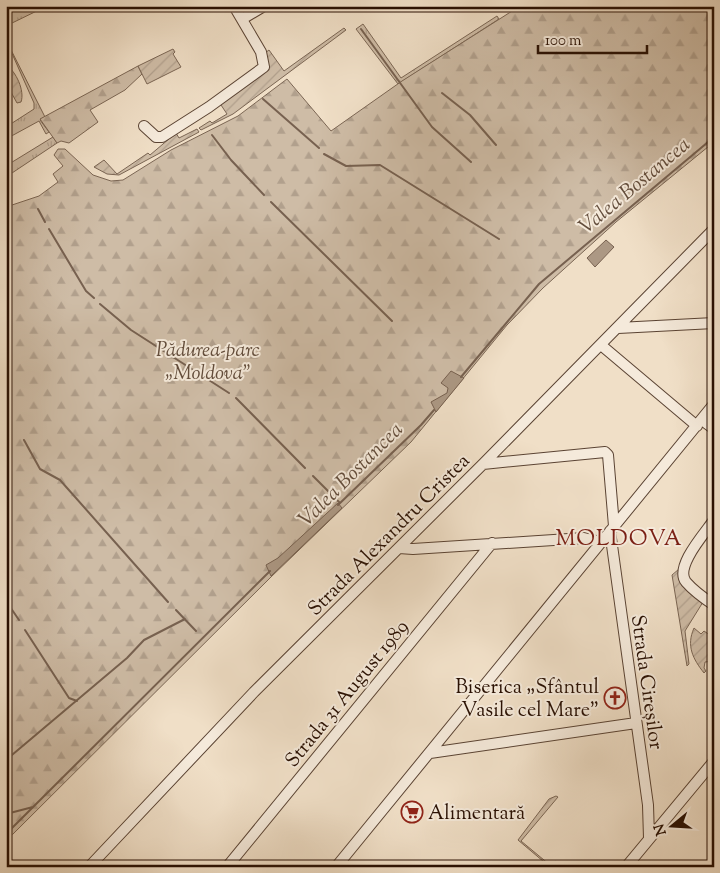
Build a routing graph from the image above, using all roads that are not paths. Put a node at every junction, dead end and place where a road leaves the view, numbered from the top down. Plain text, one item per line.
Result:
1 (234, 6) edge
2 (264, 6) edge
3 (242, 19) junction
4 (144, 126) dead end
5 (714, 228) edge
6 (714, 323) edge
7 (618, 328) junction
8 (601, 345) junction
9 (714, 404) edge
10 (699, 423) junction
11 (714, 429) edge
12 (483, 464) junction
13 (714, 520) edge
14 (612, 529) junction
15 (601, 542) junction
16 (492, 543) junction
17 (399, 548) junction
18 (710, 603) edge
19 (636, 723) junction
20 (430, 753) junction
21 (714, 761) edge
22 (649, 838) junction
23 (89, 867) edge
24 (227, 867) edge
25 (336, 867) edge
26 (626, 867) edge

1 - 3 street
2 - 3 street
3 - 4 street
5 - 7 street, Strada Alexandru Cristea
6 - 7 street
7 - 8 street, Strada Alexandru Cristea
8 - 10 street
8 - 12 street, Strada Alexandru Cristea
9 - 10 street
10 - 11 street
10 - 14 street
12 - 14 street, Strada Cireșilor
12 - 17 street, Strada Alexandru Cristea
13 - 18 street
14 - 15 street
14 - 19 street, Strada Cireșilor
15 - 16 street
15 - 20 street
16 - 17 street
16 - 24 street, Strada 31 August 1989
17 - 23 street, Strada Alexandru Cristea
19 - 20 street
19 - 22 street, Strada Cireșilor
20 - 25 street
21 - 22 street
22 - 26 street

